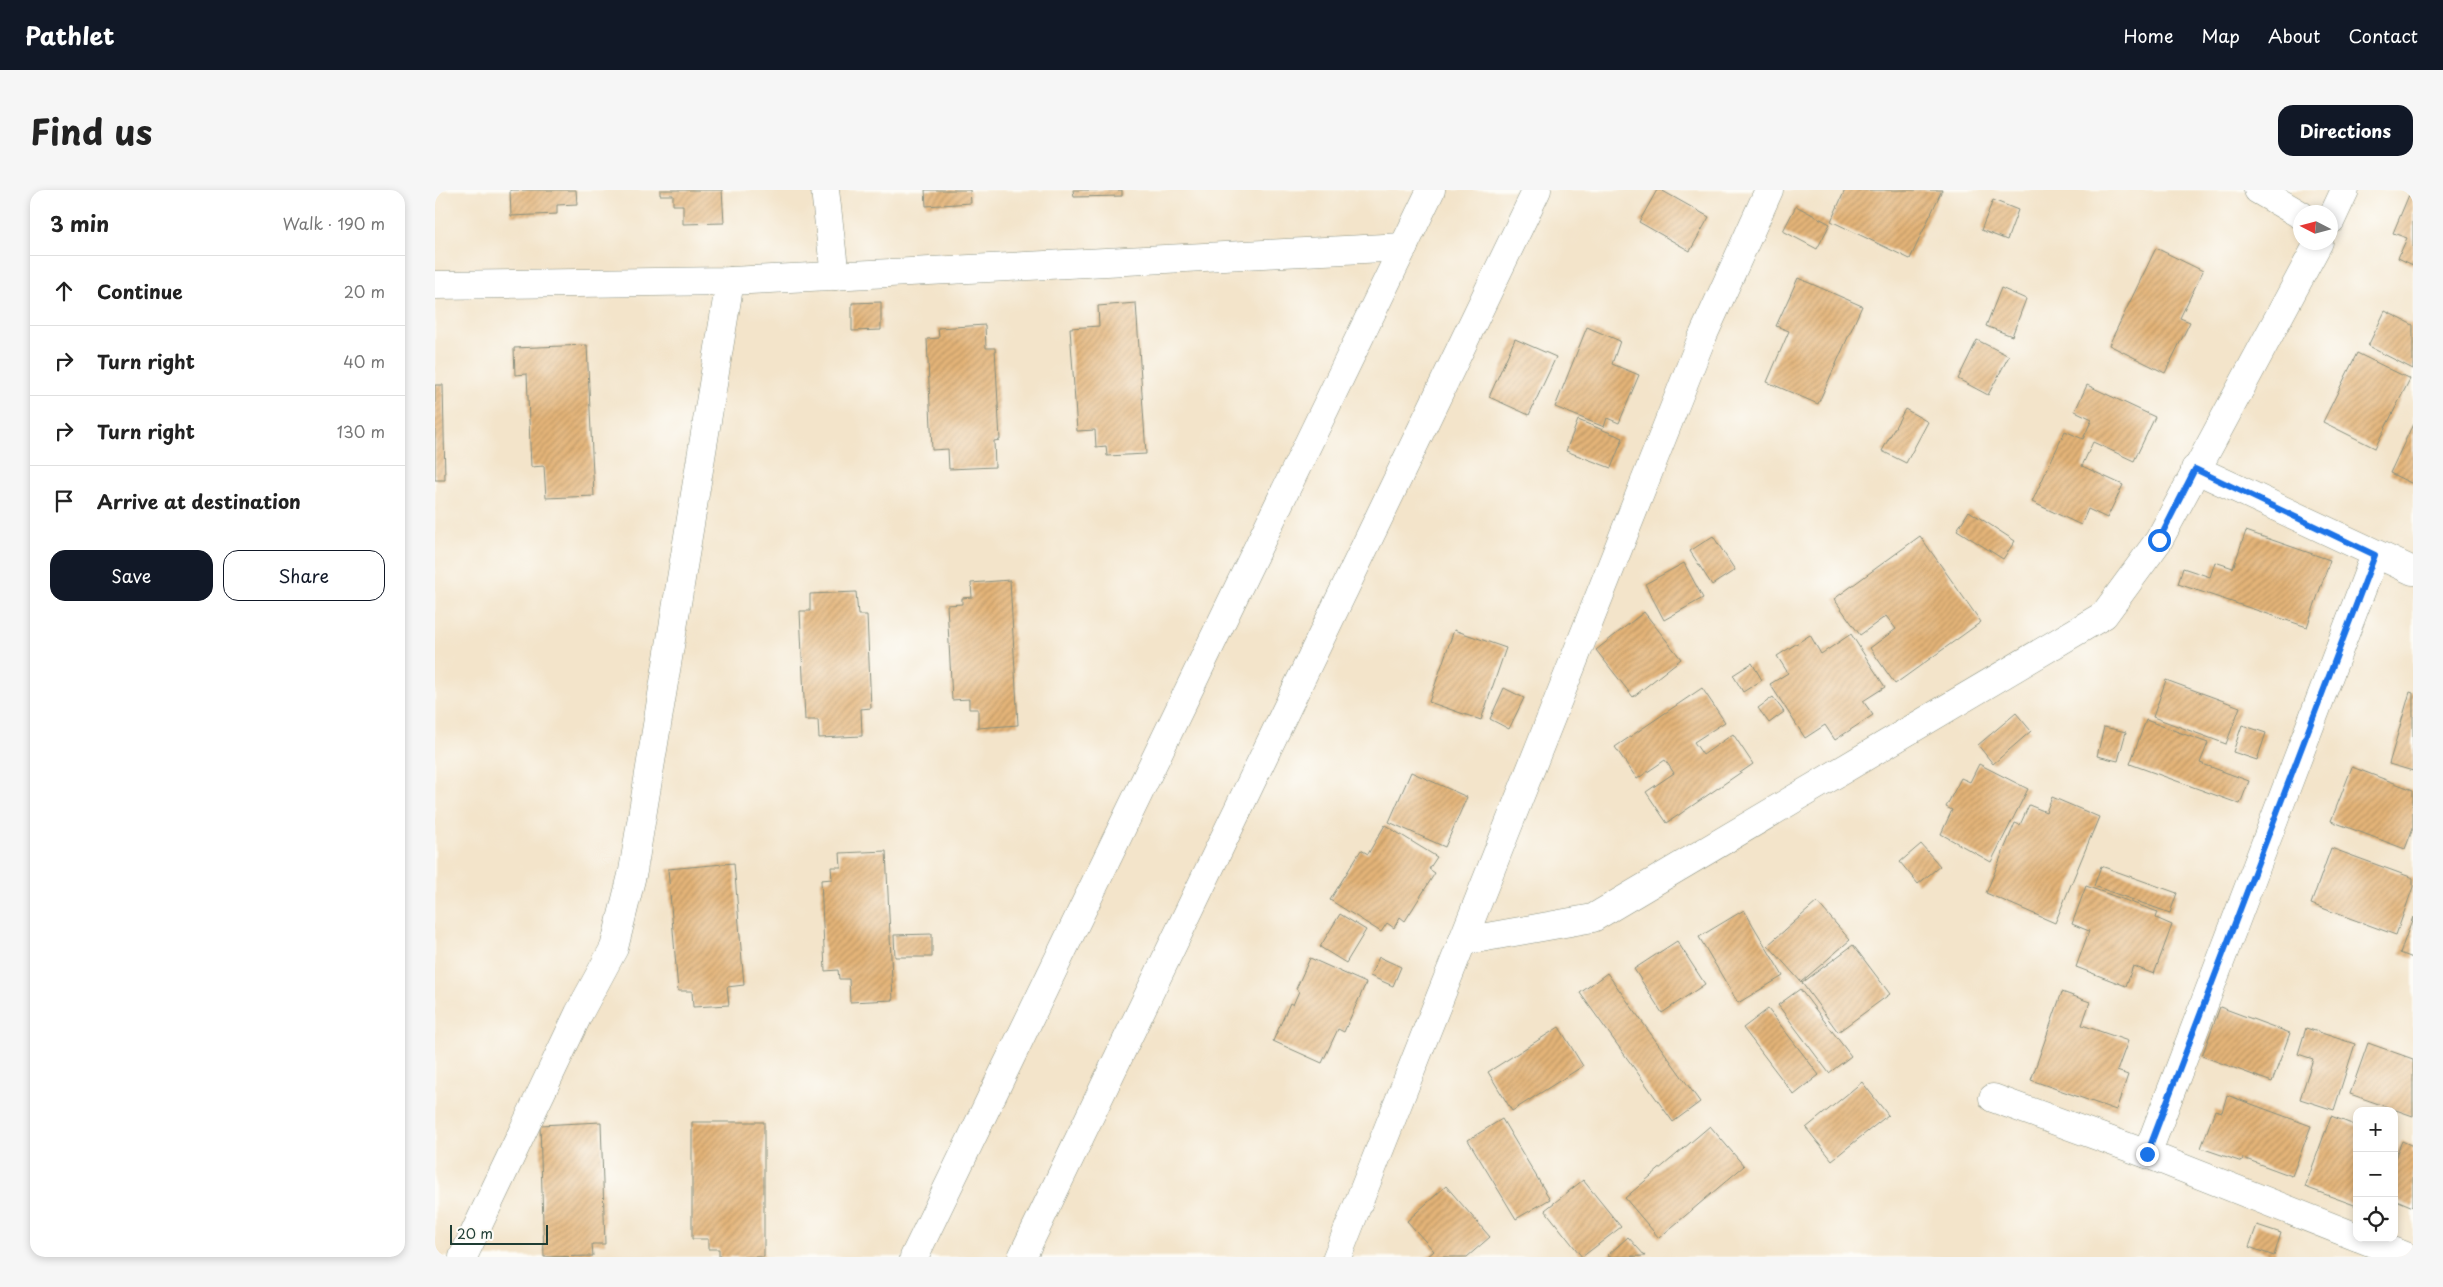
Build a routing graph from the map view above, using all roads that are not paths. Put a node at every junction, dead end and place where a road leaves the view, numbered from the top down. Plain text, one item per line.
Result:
1 (825, 190) edge
2 (1431, 190) edge
3 (1537, 190) edge
4 (1769, 190) edge
5 (2258, 190) edge
6 (2345, 190) edge
7 (2338, 205) edge
8 (2293, 210) edge
9 (1404, 247) junction
10 (2315, 250) edge
11 (835, 276) junction
12 (730, 282) junction
13 (435, 285) edge
14 (2195, 469) junction
15 (2375, 555) junction
16 (2413, 571) edge
17 (1464, 941) junction
18 (1993, 1098) dead end
19 (2147, 1154) junction
20 (2353, 1235) edge
21 (2370, 1242) edge
22 (463, 1257) edge
23 (913, 1257) edge
24 (1022, 1257) edge
25 (1337, 1257) edge
26 (2408, 1257) edge

1 - 11 street
2 - 9 street
3 - 24 street
4 - 17 street
5 - 8 street
6 - 7 street
9 - 11 street
9 - 23 street
10 - 14 street
11 - 12 street
12 - 13 street
12 - 22 street
14 - 15 street
14 - 17 street
15 - 16 street
15 - 19 street
17 - 25 street
18 - 19 street
19 - 20 street
21 - 26 street

